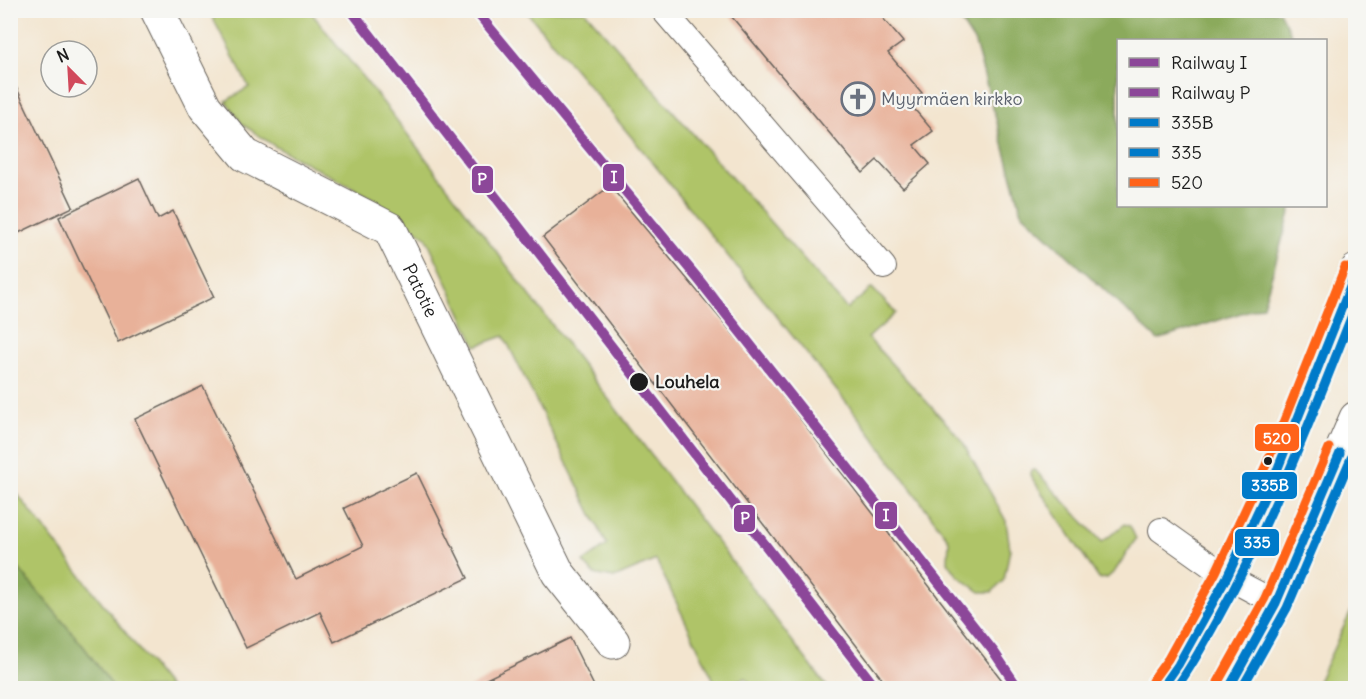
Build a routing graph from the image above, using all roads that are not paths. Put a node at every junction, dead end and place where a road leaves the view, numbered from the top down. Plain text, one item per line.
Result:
1 (157, 10) edge
2 (663, 10) edge
3 (884, 267) dead end
4 (1356, 271) edge
5 (1356, 418) edge
6 (1161, 530) dead end
7 (1227, 577) junction
8 (1276, 603) junction
9 (613, 642) dead end
10 (1162, 688) edge
11 (1228, 688) edge

1 - 9 street, Patotie
2 - 3 lane
4 - 7 street
5 - 8 street
6 - 7 lane
7 - 8 lane
7 - 10 street
8 - 11 street

